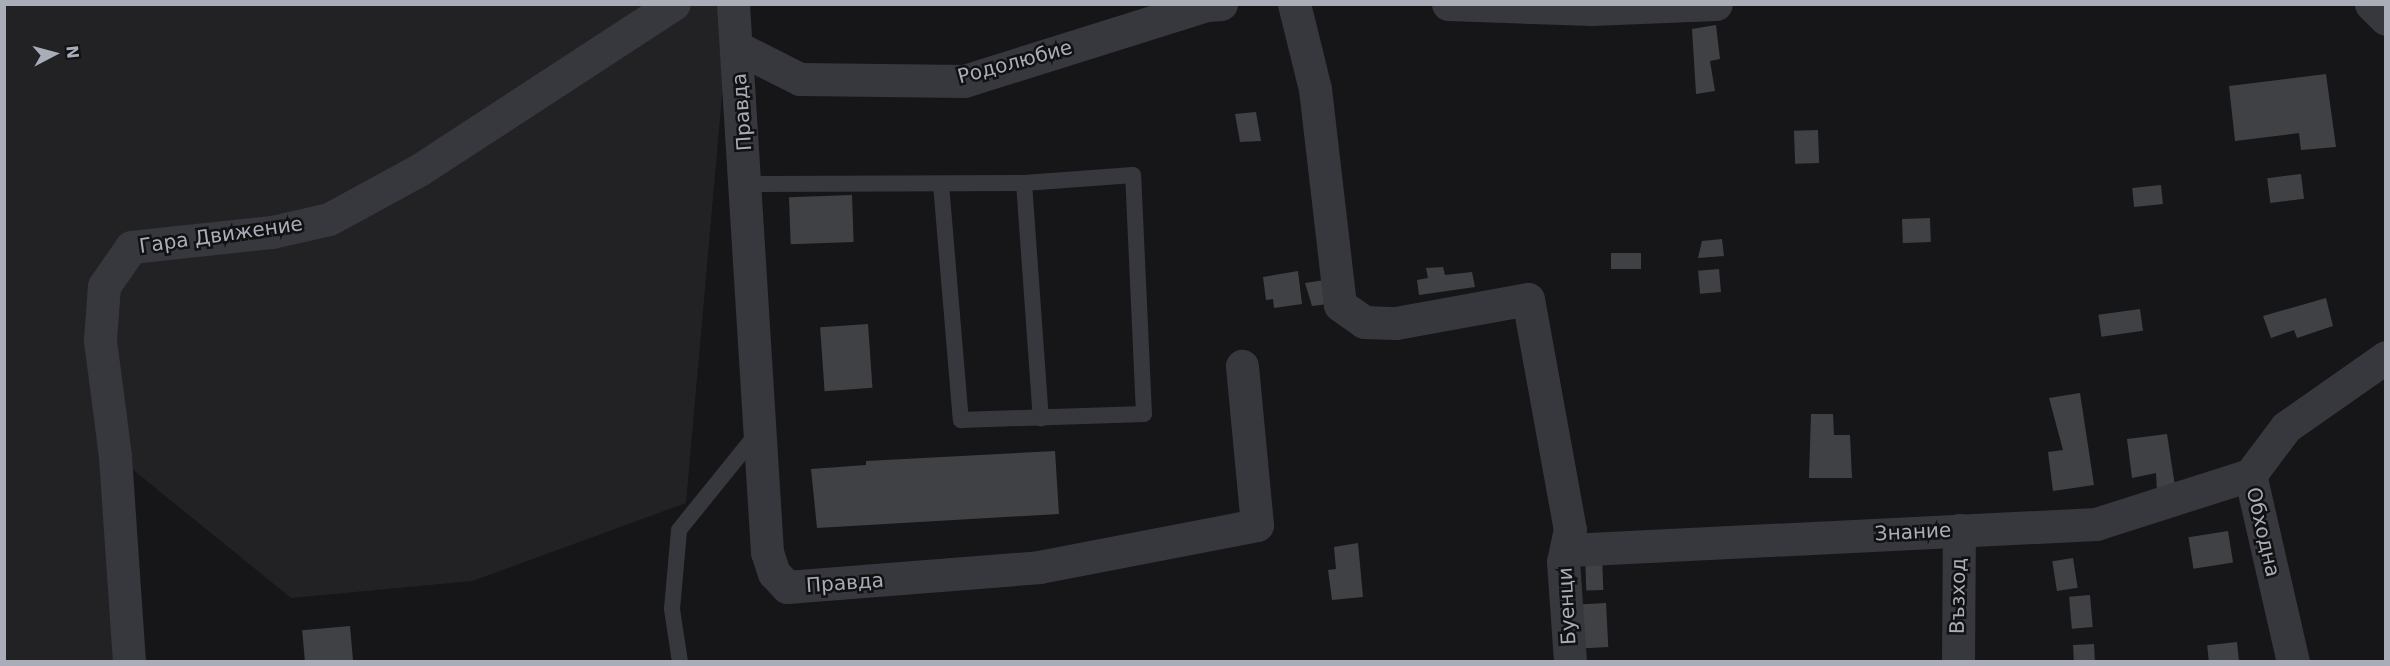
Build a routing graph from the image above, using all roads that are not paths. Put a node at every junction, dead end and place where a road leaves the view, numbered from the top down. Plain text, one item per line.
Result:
1 (674, 4) edge
2 (733, 4) edge
3 (1221, 4) edge
4 (1294, 4) edge
5 (1448, 4) edge
6 (1716, 4) edge
7 (2371, 4) edge
8 (2385, 19) edge
9 (738, 48) junction
10 (1024, 183) junction
11 (747, 184) junction
12 (941, 184) junction
13 (2385, 357) edge
14 (1242, 366) dead end
15 (1041, 418) junction
16 (760, 429) junction
17 (2250, 475) junction
18 (1959, 530) junction
19 (1568, 550) junction
20 (129, 662) edge
21 (680, 662) edge
22 (1570, 662) edge
23 (1958, 662) edge
24 (2293, 662) edge

1 - 20 street, Гара Движение
2 - 9 street, Правда
3 - 9 street, Родолюбие
4 - 19 street, Буенци
5 - 6 street
7 - 8 street
9 - 11 street, Правда
10 - 12 lane
10 - 15 lane
10 - 15 lane
11 - 12 lane
11 - 16 street, Правда
12 - 15 lane
13 - 17 street, Обходна
14 - 16 street, Правда
16 - 21 lane
17 - 18 street, Знание
17 - 24 street, Обходна
18 - 19 street, Знание
18 - 23 street, Възход
19 - 22 street, Буенци

